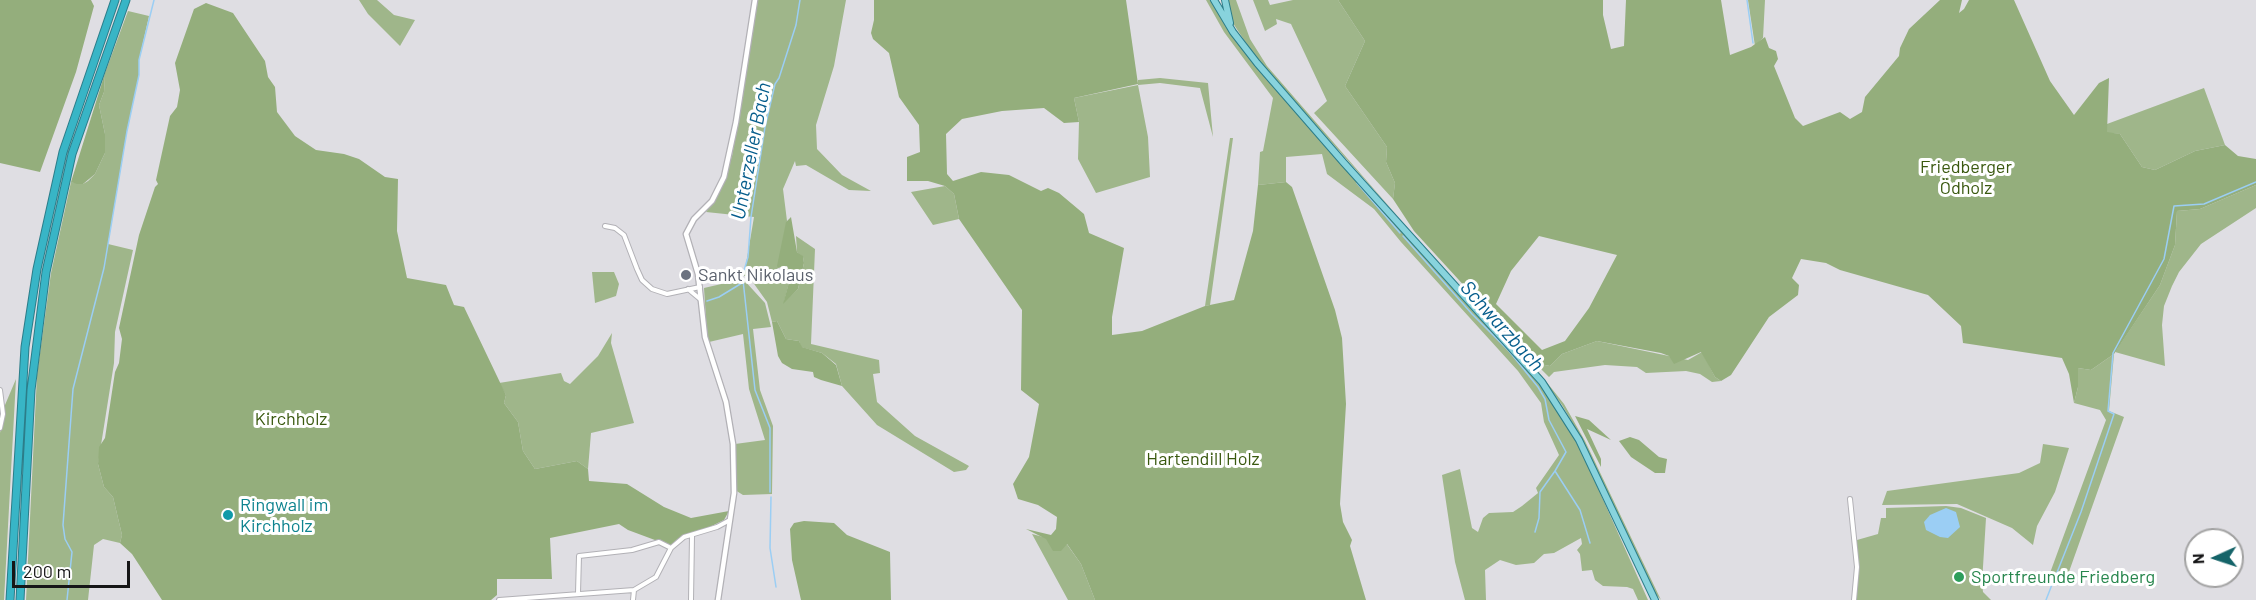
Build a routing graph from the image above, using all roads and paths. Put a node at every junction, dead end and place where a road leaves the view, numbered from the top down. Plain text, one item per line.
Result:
1 (115, 0) edge
2 (126, 0) edge
3 (755, 0) edge
4 (1214, 0) edge
5 (1225, 0) edge
6 (1233, 32) junction
7 (605, 225) dead end
8 (700, 287) junction
9 (688, 290) junction
10 (701, 300) junction
11 (0, 390) edge
12 (0, 428) edge
13 (1850, 499) dead end
14 (730, 520) junction
15 (692, 536) junction
16 (671, 548) junction
17 (634, 590) junction
18 (578, 593) junction
19 (559, 597) edge
20 (517, 599) edge
21 (10, 600) edge
22 (20, 600) edge
23 (499, 600) edge
24 (633, 600) edge
25 (691, 600) edge
26 (718, 600) edge
27 (1655, 600) edge
28 (1854, 600) edge

1 - 21 highway
2 - 22 highway
3 - 8 street
4 - 6 main road
5 - 6 main road
6 - 27 main road
7 - 9 street
8 - 9 street
8 - 10 street
9 - 10 street
10 - 14 street
11 - 12 street
13 - 28 street
14 - 15 street
14 - 26 street
15 - 16 street
15 - 25 street
16 - 17 street
16 - 18 street
17 - 18 street
17 - 24 street
18 - 19 street
19 - 20 street
20 - 23 street

